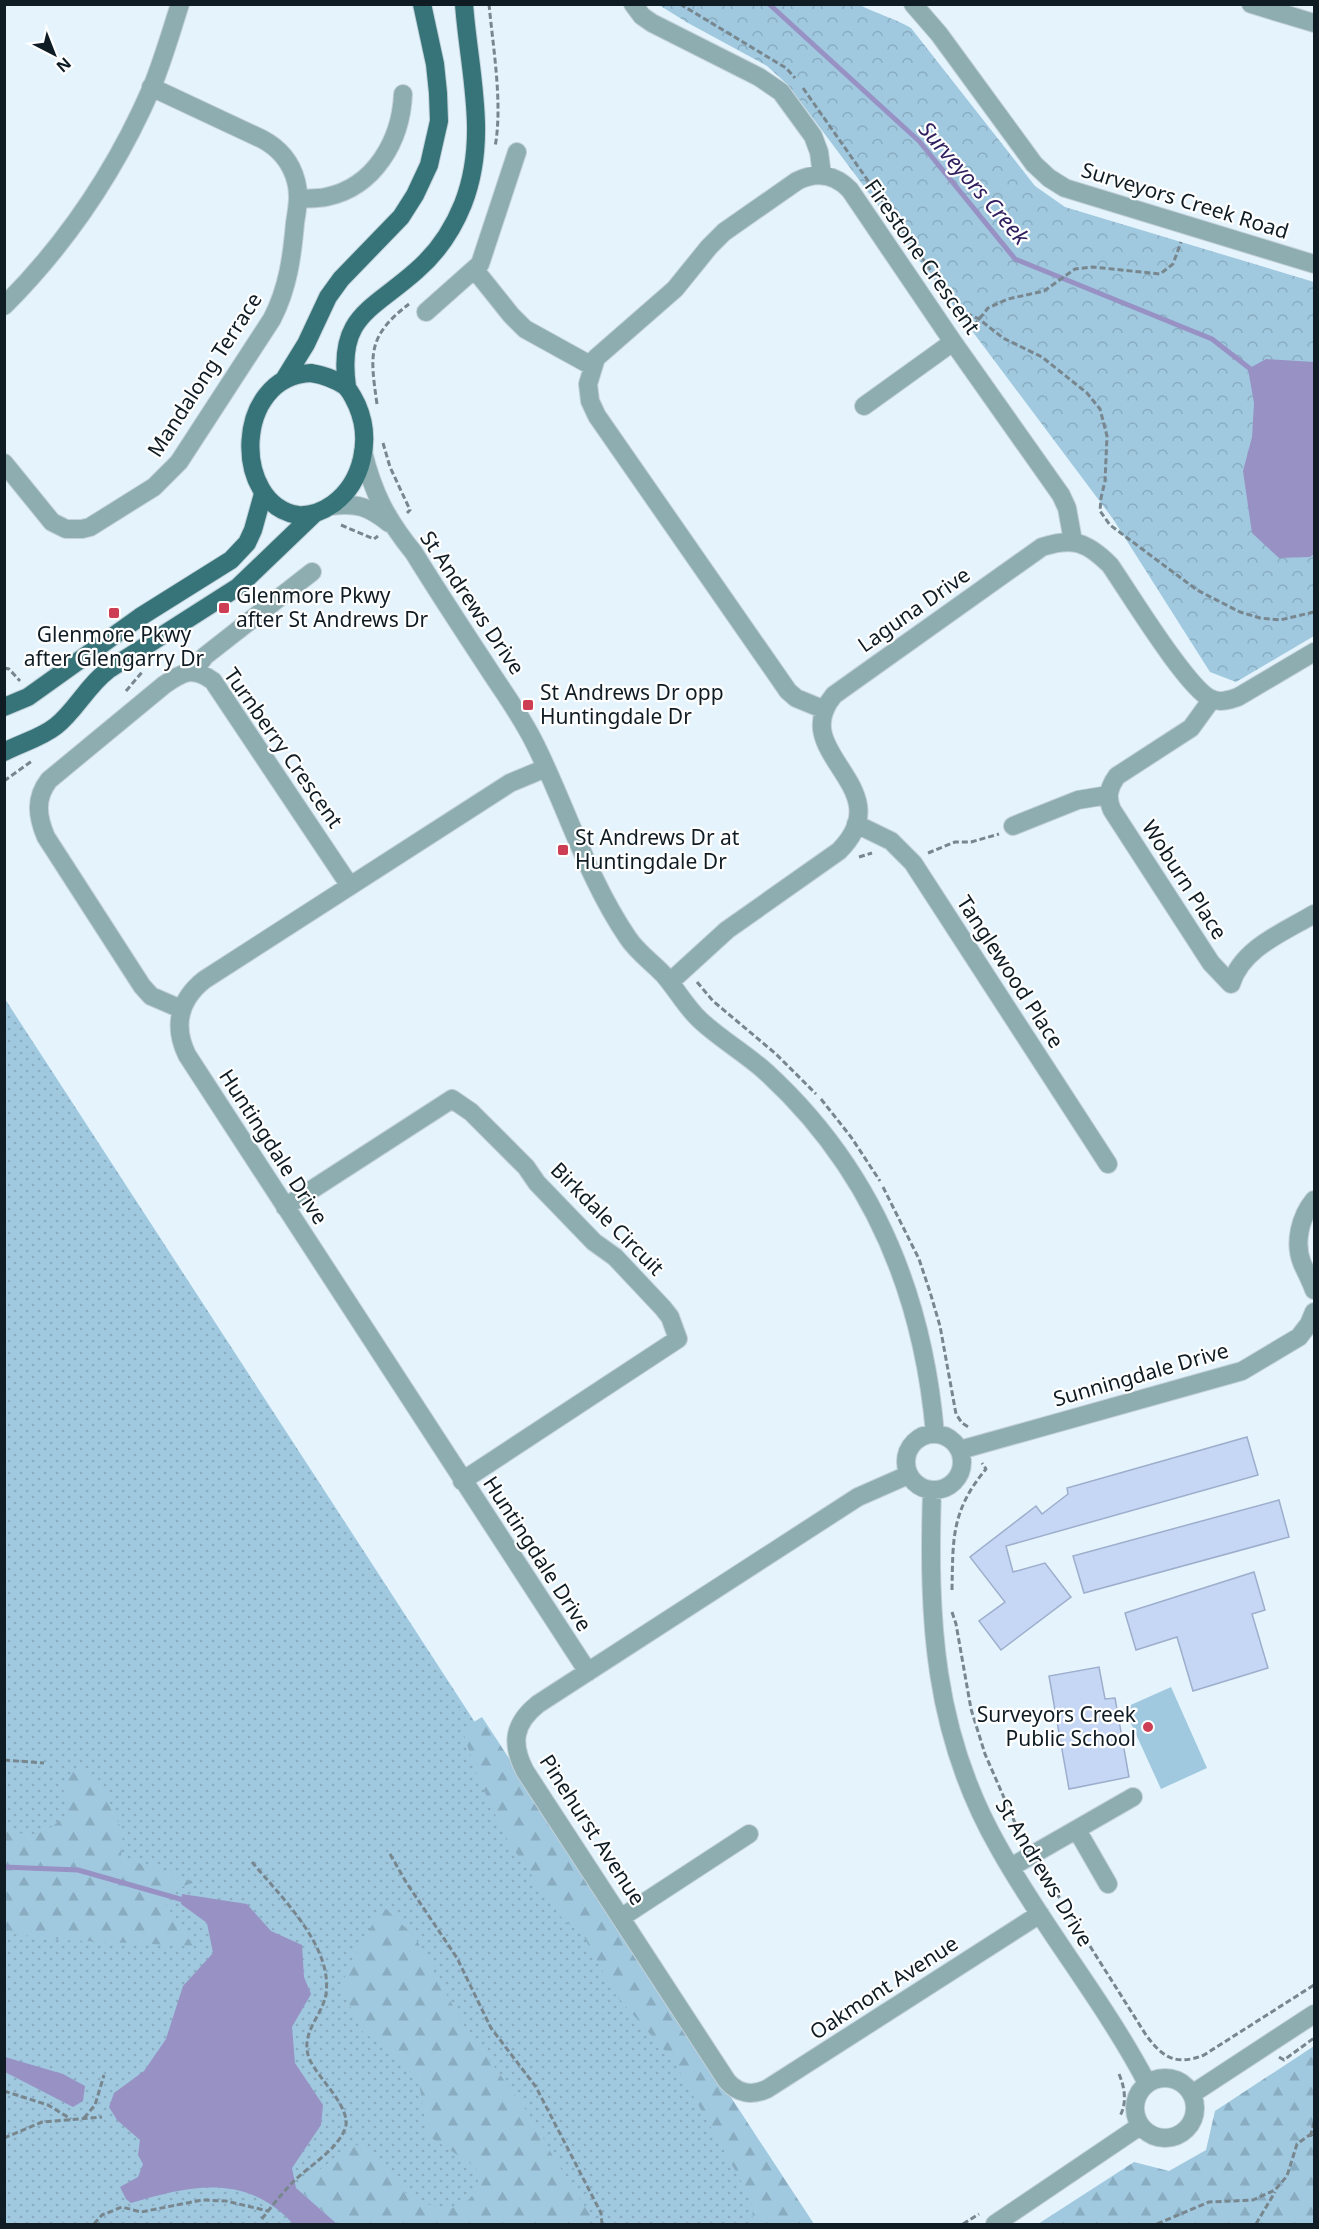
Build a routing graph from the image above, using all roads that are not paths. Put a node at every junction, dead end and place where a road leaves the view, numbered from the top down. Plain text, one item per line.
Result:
1 (180, 4) edge
2 (422, 4) edge
3 (464, 4) edge
4 (633, 4) edge
5 (913, 4) edge
6 (1251, 4) edge
7 (1314, 23) edge
8 (151, 87) junction
9 (403, 94) dead end
10 (517, 153) dead end
11 (822, 175) junction
12 (298, 199) junction
13 (1314, 264) edge
14 (475, 270) junction
15 (4, 306) edge
16 (418, 308) road end
17 (953, 342) junction
18 (592, 366) junction
19 (285, 378) junction
20 (347, 387) junction
21 (864, 406) dead end
22 (363, 452) junction
23 (4, 463) edge
24 (263, 494) junction
25 (314, 514) junction
26 (333, 514) junction
27 (393, 526) junction
28 (1073, 541) junction
29 (312, 572) dead end
30 (1314, 652) edge
31 (193, 672) junction
32 (1212, 699) junction
33 (4, 707) edge
34 (825, 710) junction
35 (4, 752) edge
36 (546, 768) junction
37 (1108, 795) junction
38 (856, 824) junction
39 (1013, 826) road end
40 (350, 886) junction
41 (1314, 914) edge
42 (670, 982) junction
43 (181, 1009) junction
44 (1108, 1164) dead end
45 (1314, 1200) edge
46 (285, 1207) junction
47 (1314, 1290) edge
48 (1314, 1317) edge
49 (935, 1434) junction
50 (960, 1450) junction
51 (908, 1475) junction
52 (462, 1481) junction
53 (932, 1491) junction
54 (588, 1672) junction
55 (1133, 1797) dead end
56 (1077, 1830) junction
57 (748, 1834) dead end
58 (1011, 1867) junction
59 (1108, 1884) dead end
60 (1040, 1914) junction
61 (622, 1917) junction
62 (1314, 2014) edge
63 (1147, 2083) junction
64 (749, 2094) joint
65 (1192, 2094) junction
66 (1140, 2126) junction
67 (991, 2217) edge

1 - 8 street
2 - 19 main road
3 - 20 main road
4 - 11 street
5 - 13 street, Surveyors Creek Road
6 - 7 street
8 - 12 street, Mandalong Terrace
8 - 15 street
9 - 12 street
10 - 14 street
11 - 17 street, Firestone Crescent
11 - 18 street
12 - 23 street, Mandalong Terrace
14 - 16 street
14 - 18 street
17 - 21 street
17 - 28 street, Firestone Crescent
18 - 34 street
19 - 20 main road
19 - 24 main road
20 - 22 main road
22 - 26 main road
22 - 27 street, St Andrews Drive
24 - 25 main road
24 - 33 main road
25 - 26 main road
25 - 35 main road
26 - 27 street, St Andrews Drive
27 - 36 street, St Andrews Drive
28 - 32 street
28 - 34 street, Laguna Drive
29 - 31 street
30 - 32 street
31 - 40 street, Turnberry Crescent
31 - 43 street, Turnberry Crescent
32 - 37 street
34 - 38 street
36 - 40 street
36 - 42 street, St Andrews Drive
37 - 39 street
37 - 41 street, Woburn Place
38 - 42 street
38 - 44 street, Tanglewood Place
40 - 43 street
42 - 49 street, St Andrews Drive
43 - 46 street, Huntingdale Drive
45 - 47 street
46 - 52 street, Huntingdale Drive
46 - 52 street, Birkdale Circuit
48 - 50 street, Sunningdale Drive
49 - 50 street
49 - 51 street
50 - 53 street
51 - 53 street
51 - 54 street, Pinehurst Avenue
52 - 54 street, Huntingdale Drive
53 - 58 street, St Andrews Drive
54 - 61 street, Pinehurst Avenue
55 - 56 street
56 - 58 street
56 - 59 street
57 - 61 street
58 - 60 street, St Andrews Drive
60 - 63 street, St Andrews Drive
60 - 64 street, Oakmont Avenue
61 - 64 street, Pinehurst Avenue
62 - 65 street
63 - 65 street
63 - 66 street
65 - 66 street
66 - 67 street

